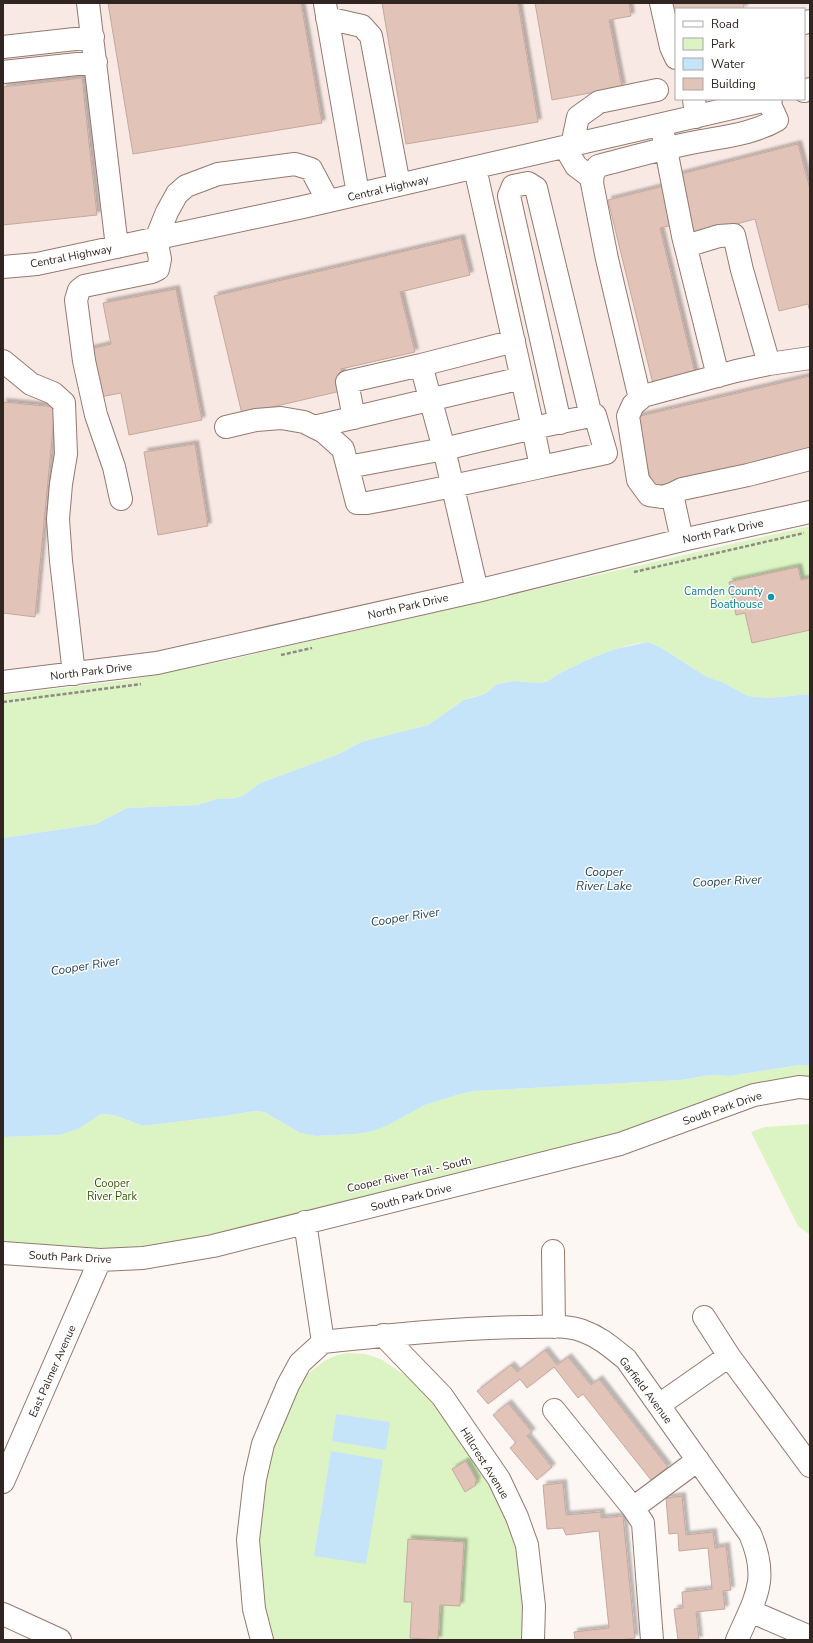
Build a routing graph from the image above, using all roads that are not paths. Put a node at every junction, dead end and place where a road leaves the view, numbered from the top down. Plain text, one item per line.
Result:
1 (88, 3) edge
2 (661, 3) edge
3 (809, 3) edge
4 (810, 7) edge
5 (326, 11) edge
6 (93, 37) junction
7 (3, 47) edge
8 (674, 50) edge
9 (96, 62) junction
10 (3, 72) edge
11 (657, 90) dead end
12 (761, 100) edge
13 (769, 100) edge
14 (695, 108) edge
15 (661, 125) junction
16 (569, 146) junction
17 (666, 149) junction
18 (475, 168) junction
19 (592, 178) junction
20 (399, 185) junction
21 (358, 194) junction
22 (328, 201) junction
23 (156, 239) junction
24 (686, 246) junction
25 (117, 247) junction
26 (80, 255) junction
27 (3, 267) edge
28 (84, 286) junction
29 (514, 341) junction
30 (810, 358) edge
31 (3, 360) edge
32 (769, 364) junction
33 (421, 366) junction
34 (718, 376) junction
35 (522, 378) junction
36 (640, 399) junction
37 (430, 400) junction
38 (591, 416) junction
39 (354, 418) junction
40 (560, 423) junction
41 (226, 427) dead end
42 (314, 427) junction
43 (533, 428) junction
44 (444, 449) junction
45 (810, 459) edge
46 (348, 467) junction
47 (541, 467) junction
48 (453, 486) junction
49 (672, 494) junction
50 (121, 499) dead end
51 (810, 512) edge
52 (682, 540) junction
53 (477, 591) junction
54 (74, 674) junction
55 (3, 682) edge
56 (810, 1088) edge
57 (306, 1222) junction
58 (553, 1251) dead end
59 (3, 1253) edge
60 (100, 1260) junction
61 (704, 1317) dead end
62 (554, 1327) junction
63 (383, 1335) junction
64 (323, 1342) junction
65 (729, 1356) junction
66 (659, 1405) junction
67 (554, 1410) dead end
68 (698, 1460) junction
69 (810, 1466) edge
70 (3, 1482) edge
71 (633, 1508) junction
72 (254, 1609) junction
73 (750, 1611) junction
74 (3, 1614) edge
75 (810, 1637) edge
76 (60, 1640) edge
77 (246, 1640) edge
78 (262, 1640) edge
79 (533, 1640) edge
80 (652, 1640) edge
81 (737, 1640) edge

1 - 6 street
2 - 8 street
3 - 4 street
5 - 20 street
5 - 21 street
6 - 7 street
6 - 9 street
9 - 10 street
9 - 25 street
11 - 16 street
12 - 14 street, Central Highway
13 - 17 street
14 - 15 street, Central Highway
15 - 16 street, Central Highway
15 - 17 street
16 - 18 street, Central Highway
16 - 19 street
17 - 19 street
17 - 24 street
18 - 20 street, Central Highway
18 - 29 street
19 - 36 street
20 - 21 street, Central Highway
21 - 22 street, Central Highway
22 - 23 street, Central Highway
22 - 23 street
23 - 25 street, Central Highway
23 - 28 street
24 - 32 street
24 - 34 street
25 - 26 street, Central Highway
26 - 27 street, Central Highway
26 - 28 street
28 - 50 street
29 - 33 street
29 - 35 street
30 - 32 street
31 - 54 street
32 - 34 street
33 - 37 street
33 - 39 street
34 - 36 street
35 - 37 street
35 - 43 street
36 - 49 street
37 - 39 street
37 - 44 street
38 - 40 street
38 - 40 street
38 - 47 street
39 - 42 street
40 - 43 street
41 - 42 street
42 - 46 street
43 - 44 street
43 - 47 street
44 - 46 street
44 - 48 street
45 - 49 street
46 - 48 street
47 - 48 street
48 - 53 street
49 - 52 street
51 - 52 street, North Park Drive
52 - 53 street, North Park Drive
53 - 54 street, North Park Drive
54 - 55 street, North Park Drive
56 - 57 street, South Park Drive
57 - 60 street, South Park Drive
57 - 64 street
58 - 62 street
59 - 60 street, South Park Drive
60 - 70 street, East Palmer Avenue
61 - 65 street
62 - 63 street, Garfield Avenue
62 - 66 street, Garfield Avenue
63 - 64 street, Garfield Avenue
63 - 79 street, Hillcrest Avenue
64 - 72 street
65 - 66 street
65 - 69 street
66 - 68 street, Garfield Avenue
67 - 71 street
68 - 71 street
68 - 73 street, Garfield Avenue
71 - 80 street
72 - 77 street
72 - 78 street
73 - 75 street
73 - 81 street, Garfield Avenue
74 - 76 street

